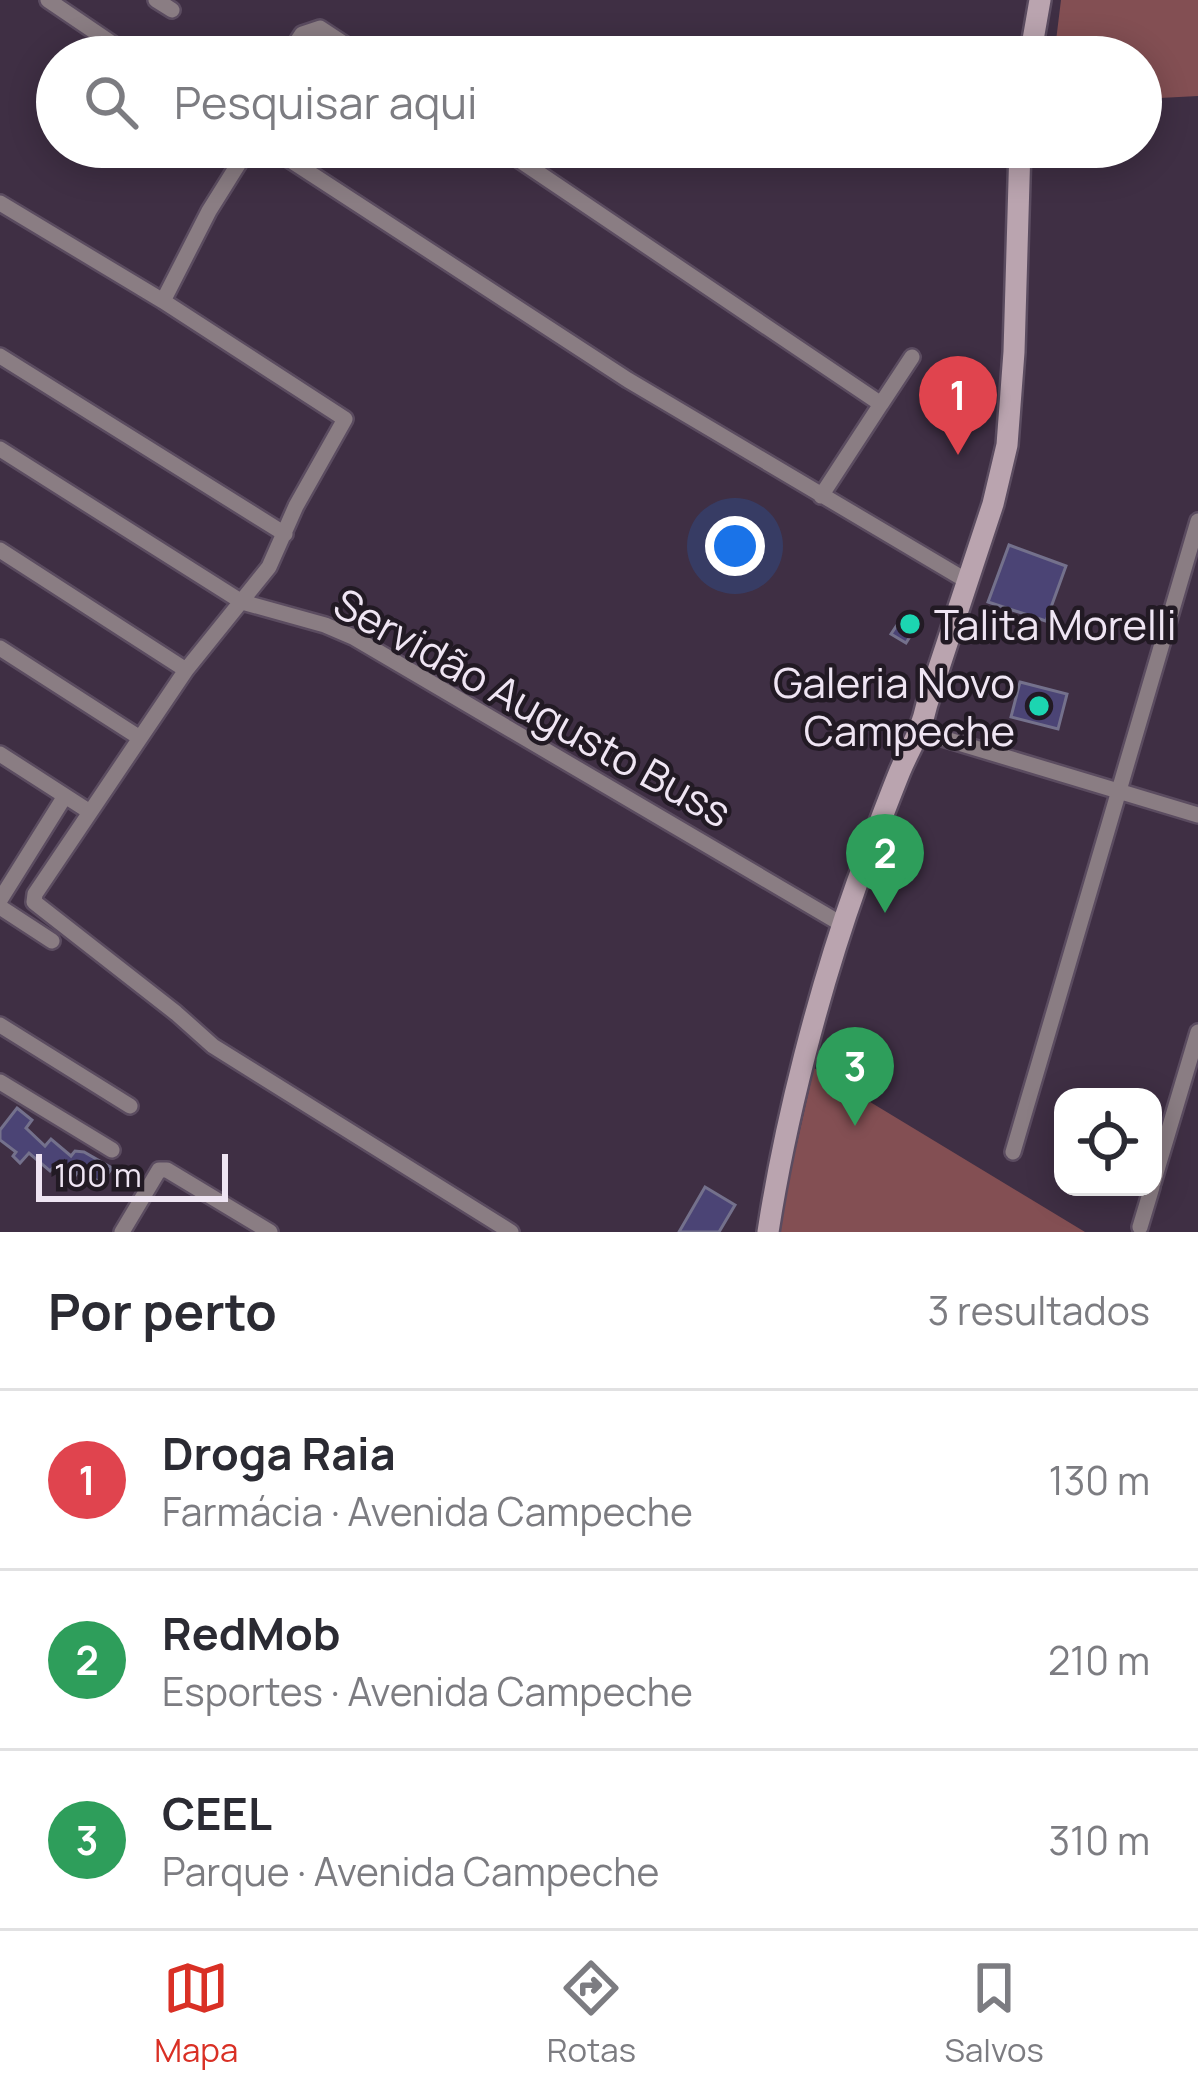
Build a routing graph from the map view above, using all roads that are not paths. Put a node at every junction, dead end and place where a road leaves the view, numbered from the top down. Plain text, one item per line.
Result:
1 (48, 0) edge
2 (156, 0) edge
3 (1040, 0) edge
4 (172, 10) dead end
5 (101, 36) edge
6 (301, 36) edge
7 (332, 36) edge
8 (1034, 36) edge
9 (236, 168) edge
10 (302, 168) edge
11 (531, 168) edge
12 (1019, 168) edge
13 (0, 203) edge
14 (163, 301) junction
15 (0, 356) edge
16 (912, 357) dead end
17 (881, 404) junction
18 (0, 448) edge
19 (821, 496) junction
20 (1198, 520) edge
21 (285, 534) junction
22 (0, 550) edge
23 (967, 581) junction
24 (242, 602) junction
25 (0, 648) edge
26 (186, 670) junction
27 (922, 732) junction
28 (140, 738) junction
29 (0, 754) edge
30 (1118, 791) junction
31 (65, 796) junction
32 (90, 812) junction
33 (1198, 814) edge
34 (0, 903) edge
35 (843, 925) junction
36 (52, 941) dead end
37 (0, 1025) edge
38 (1198, 1032) edge
39 (0, 1082) edge
40 (130, 1106) dead end
41 (112, 1150) dead end
42 (1012, 1152) dead end
43 (1162, 1152) edge
44 (1149, 1196) edge
45 (1140, 1227) dead end
46 (122, 1232) edge
47 (270, 1232) edge
48 (511, 1232) edge
49 (768, 1232) edge

1 - 5 street
2 - 4 street
3 - 8 main road
6 - 7 street
9 - 14 street
10 - 19 street
11 - 17 street
12 - 23 main road
13 - 14 street
14 - 21 street
15 - 21 street
16 - 17 street
17 - 19 street
18 - 24 street, Servidão Augusto Buss
19 - 23 street
20 - 30 street
21 - 24 street
22 - 26 street
23 - 27 main road
24 - 26 street
24 - 35 street, Servidão Augusto Buss
25 - 28 street
26 - 28 street
27 - 30 street
27 - 35 main road
28 - 32 street
29 - 31 street
30 - 33 street
30 - 42 street
31 - 32 street
31 - 34 street
32 - 48 street
34 - 36 street
35 - 49 main road
37 - 40 street
38 - 43 street
39 - 41 street
44 - 45 street
46 - 47 street

